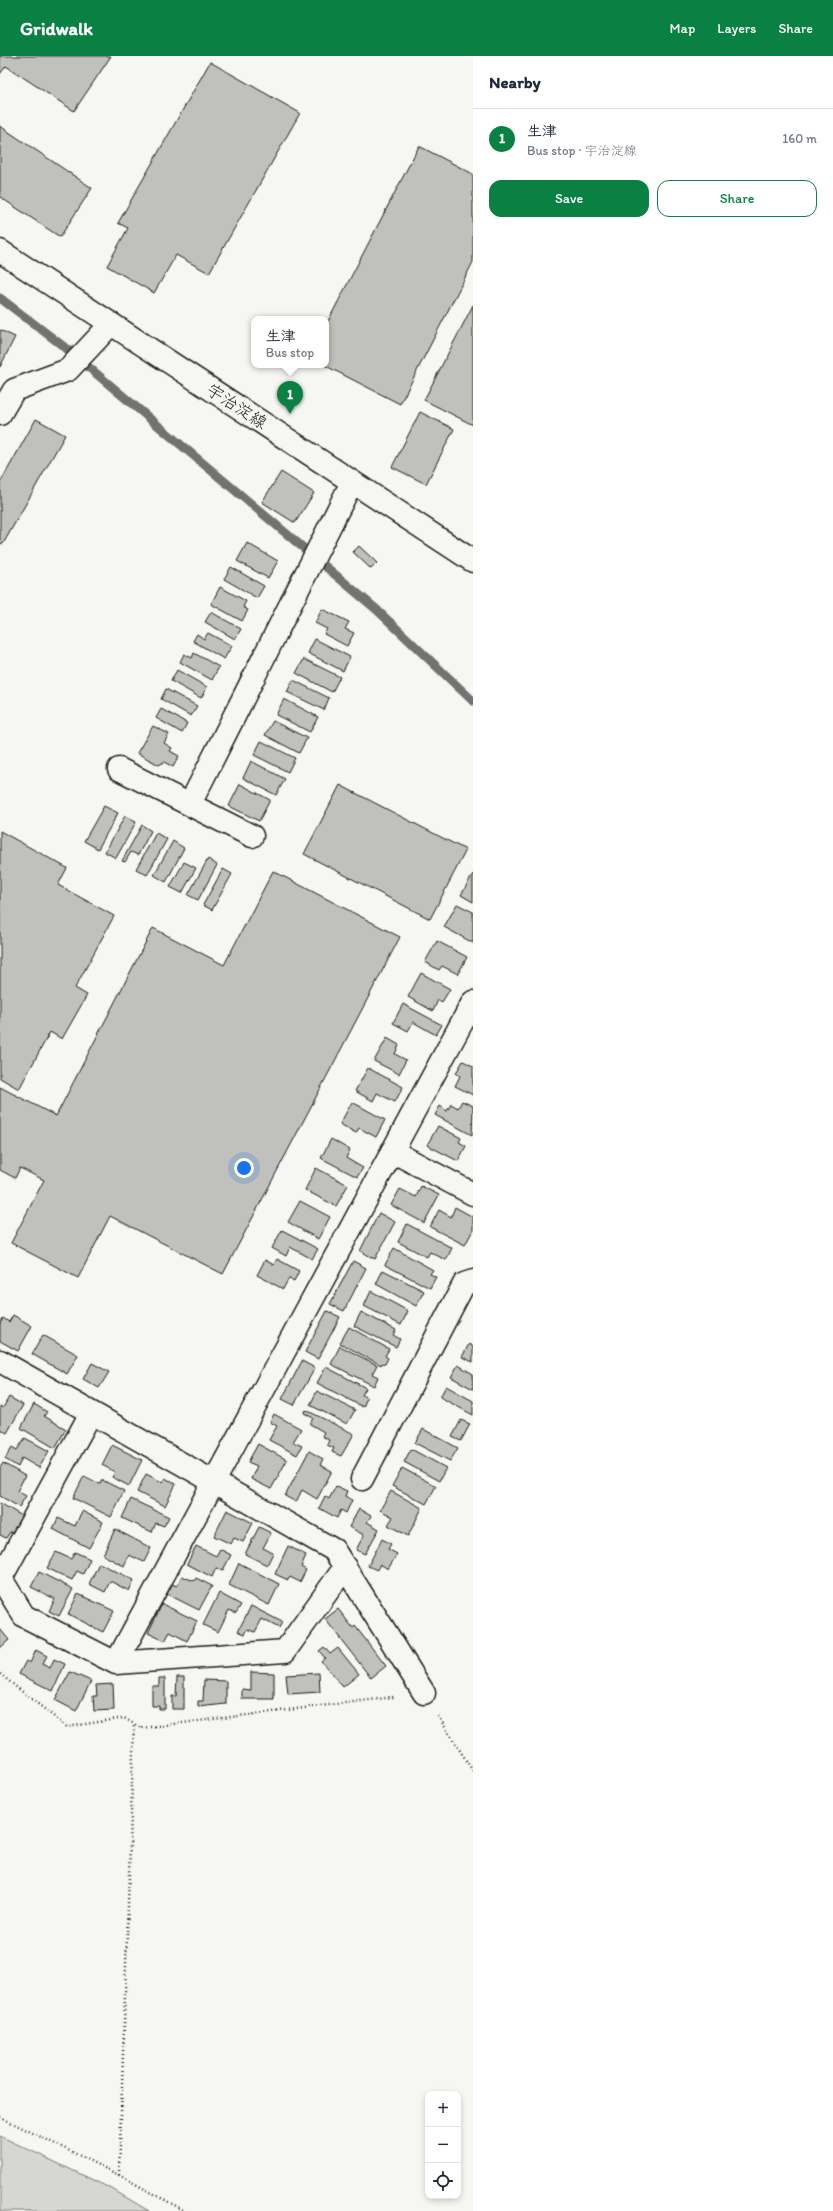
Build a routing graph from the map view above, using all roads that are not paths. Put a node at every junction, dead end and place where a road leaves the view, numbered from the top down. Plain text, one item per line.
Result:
1 (0, 251) edge
2 (112, 324) junction
3 (0, 414) edge
4 (352, 482) junction
5 (473, 561) edge
6 (119, 769) dead end
7 (190, 804) junction
8 (252, 836) dead end
9 (473, 1002) edge
10 (392, 1151) junction
11 (473, 1194) edge
12 (473, 1281) edge
13 (0, 1361) edge
14 (91, 1413) junction
15 (362, 1478) dead end
16 (214, 1482) junction
17 (345, 1567) junction
18 (0, 1578) edge
19 (116, 1663) junction
20 (424, 1693) road end

1 - 2 street, 宇治淀線
2 - 3 street
2 - 4 street, 宇治淀線
4 - 5 street, 宇治淀線
4 - 7 street
6 - 7 street
7 - 8 street
9 - 10 street
10 - 11 street
10 - 16 street
12 - 15 street
13 - 14 street
14 - 16 street
14 - 18 street
16 - 17 street
16 - 19 street
17 - 19 street
17 - 20 street
18 - 19 street

